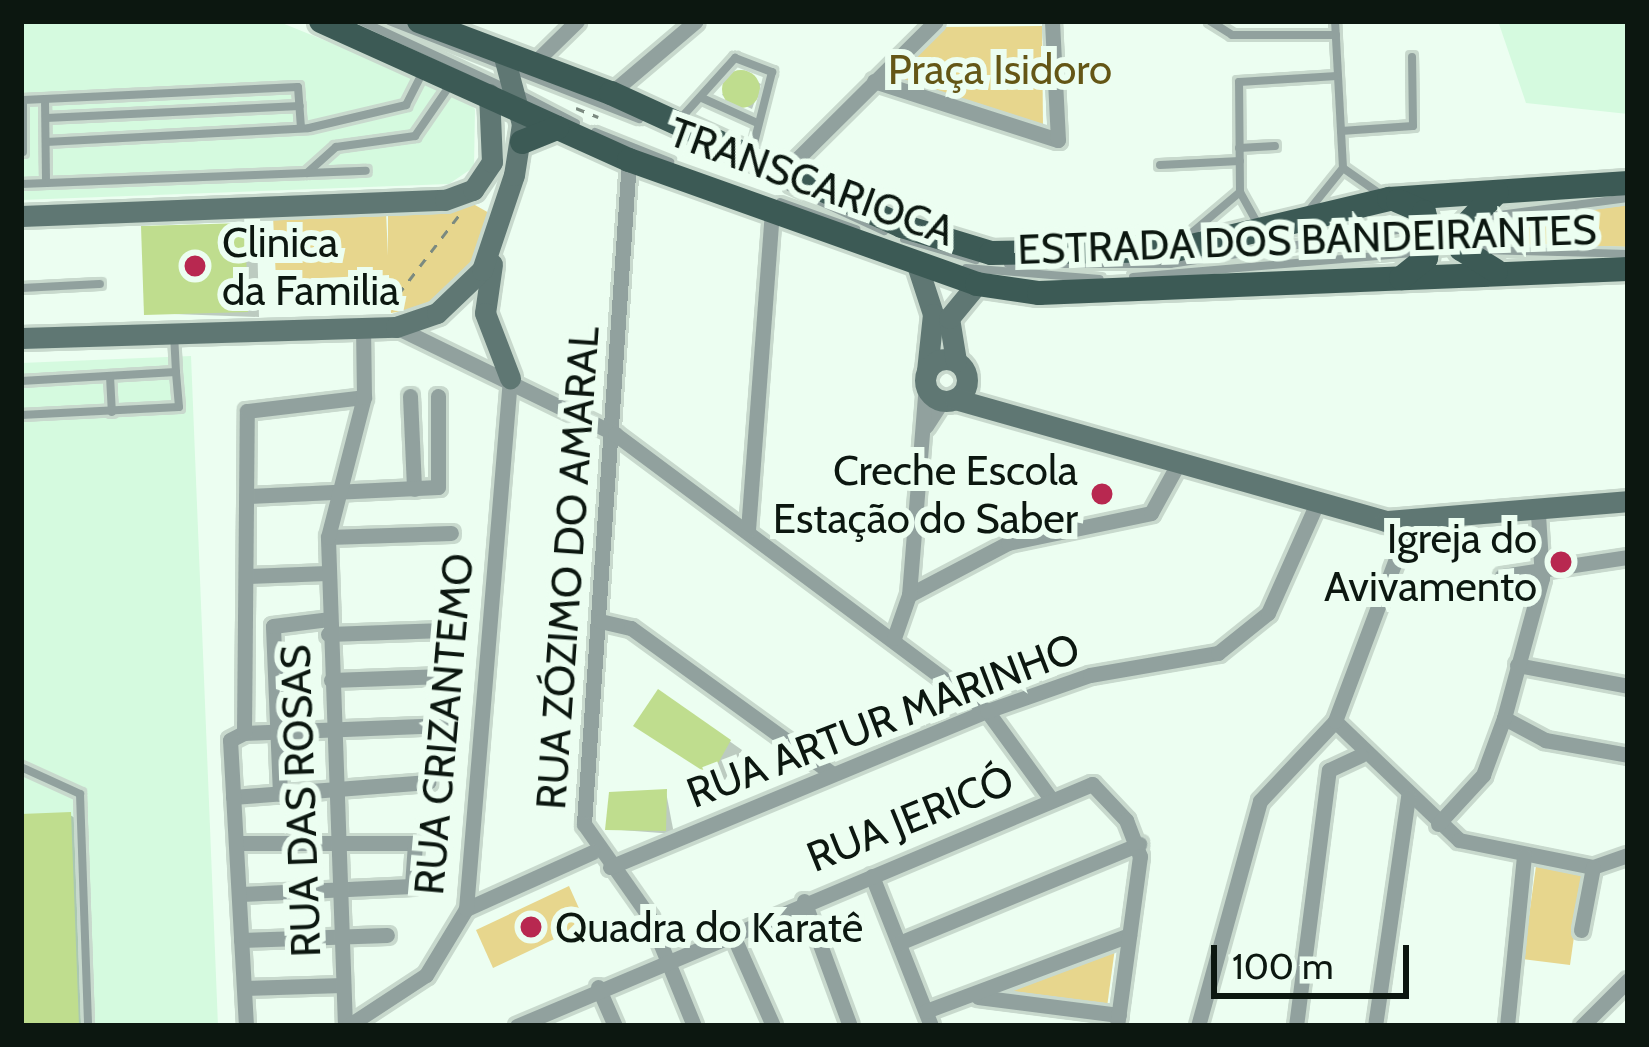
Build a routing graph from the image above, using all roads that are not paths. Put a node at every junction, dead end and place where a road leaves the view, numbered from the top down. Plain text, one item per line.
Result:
1 (321, 21) edge
2 (361, 21) edge
3 (389, 21) edge
4 (419, 21) edge
5 (577, 21) edge
6 (696, 21) edge
7 (936, 21) edge
8 (1052, 21) edge
9 (1210, 21) edge
10 (1335, 21) edge
11 (1336, 35) junction
12 (1412, 57) dead end
13 (425, 67) junction
14 (1337, 76) junction
15 (454, 79) junction
16 (516, 79) junction
17 (874, 81) junction
18 (611, 93) junction
19 (489, 94) junction
20 (703, 98) junction
21 (46, 99) junction
22 (300, 106) junction
23 (46, 118) junction
24 (677, 121) junction
25 (755, 122) junction
26 (301, 128) junction
27 (557, 128) junction
28 (1341, 131) junction
29 (46, 142) junction
30 (522, 142) junction
31 (1275, 146) dead end
32 (1239, 148) junction
33 (23, 152) edge
34 (752, 152) junction
35 (629, 160) junction
36 (1240, 161) junction
37 (1160, 165) dead end
38 (1342, 168) junction
39 (786, 170) junction
40 (366, 171) dead end
41 (486, 172) junction
42 (306, 174) junction
43 (514, 175) junction
44 (46, 183) junction
45 (1628, 183) edge
46 (21, 184) edge
47 (1504, 188) junction
48 (1240, 192) junction
49 (1628, 198) edge
50 (445, 200) junction
51 (1389, 200) junction
52 (502, 214) junction
53 (772, 214) junction
54 (1305, 215) junction
55 (21, 217) edge
56 (1463, 220) junction
57 (1261, 229) junction
58 (497, 238) junction
59 (1430, 238) junction
60 (1461, 249) junction
61 (1175, 250) junction
62 (1628, 254) edge
63 (919, 268) junction
64 (1628, 269) edge
65 (1501, 274) junction
66 (1399, 279) junction
67 (100, 284) dead end
68 (977, 284) junction
69 (21, 288) edge
70 (378, 326) junction
71 (174, 332) junction
72 (21, 338) edge
73 (962, 369) junction
74 (176, 372) junction
75 (110, 376) junction
76 (510, 378) junction
77 (926, 378) junction
78 (21, 381) edge
79 (410, 396) dead end
80 (438, 396) dead end
81 (364, 398) junction
82 (949, 400) junction
83 (984, 403) junction
84 (112, 412) junction
85 (21, 415) edge
86 (924, 428) junction
87 (615, 434) junction
88 (1178, 464) junction
89 (414, 489) junction
90 (341, 490) junction
91 (249, 496) junction
92 (1628, 501) edge
93 (1317, 503) junction
94 (1538, 515) junction
95 (1409, 524) junction
96 (748, 530) junction
97 (451, 533) dead end
98 (328, 537) junction
99 (1628, 556) edge
100 (327, 573) junction
101 (248, 575) junction
102 (1502, 575) dead end
103 (1543, 578) junction
104 (909, 596) junction
105 (600, 621) junction
106 (329, 627) junction
107 (444, 630) dead end
108 (894, 638) junction
109 (1517, 665) junction
110 (444, 676) dead end
111 (331, 680) junction
112 (1628, 686) edge
113 (987, 711) junction
114 (1504, 718) junction
115 (1335, 721) junction
116 (445, 725) dead end
117 (332, 730) junction
118 (277, 732) junction
119 (244, 733) junction
120 (1300, 754) junction
121 (1361, 754) junction
122 (1628, 755) edge
123 (21, 767) edge
124 (1329, 770) junction
125 (831, 773) junction
126 (428, 782) dead end
127 (335, 792) junction
128 (280, 794) junction
129 (1408, 796) junction
130 (233, 797) junction
131 (1051, 799) junction
132 (1438, 824) junction
133 (337, 841) junction
134 (238, 843) junction
135 (1139, 844) junction
136 (593, 852) junction
137 (1524, 856) junction
138 (1624, 863) edge
139 (1593, 867) junction
140 (610, 868) junction
141 (872, 876) junction
142 (338, 888) junction
143 (241, 894) junction
144 (804, 901) junction
145 (466, 909) junction
146 (1581, 930) dead end
147 (731, 931) junction
148 (388, 935) dead end
149 (1130, 935) junction
150 (340, 936) junction
151 (241, 940) junction
152 (899, 944) junction
153 (668, 955) junction
154 (1628, 980) edge
155 (343, 985) junction
156 (598, 987) junction
157 (244, 988) junction
158 (975, 996) junction
159 (929, 1018) edge
160 (1118, 1021) edge
161 (528, 1024) edge
162 (88, 1026) edge
163 (246, 1026) edge
164 (346, 1026) edge
165 (615, 1026) edge
166 (694, 1026) edge
167 (773, 1026) edge
168 (850, 1026) edge
169 (1198, 1026) edge
170 (1296, 1026) edge
171 (1375, 1026) edge
172 (1507, 1026) edge
173 (1582, 1026) edge

1 - 13 main road, ESTRADA DOS BANDEIRANTES
2 - 16 lane, TRANSCARIOCA
3 - 16 lane, TRANSCARIOCA
4 - 16 main road, ESTRADA DOS BANDEIRANTES
5 - 16 street
6 - 18 street
7 - 17 street
8 - 17 street
9 - 11 lane
10 - 11 lane
11 - 14 lane
12 - 28 lane
13 - 15 main road, ESTRADA DOS BANDEIRANTES
13 - 26 lane
14 - 28 lane
14 - 32 lane
15 - 19 main road, ESTRADA DOS BANDEIRANTES
15 - 42 lane
16 - 18 main road, ESTRADA DOS BANDEIRANTES
16 - 19 main road, ESTRADA DOS BANDEIRANTES
16 - 27 main road, ESTRADA DOS BANDEIRANTES
16 - 30 street
16 - 59 lane, TRANSCARIOCA
16 - 59 lane, TRANSCARIOCA
17 - 39 street
18 - 24 main road, ESTRADA DOS BANDEIRANTES
19 - 41 street
20 - 24 lane
20 - 25 lane
20 - 25 lane
21 - 22 lane
21 - 23 lane
21 - 33 lane
22 - 23 lane
22 - 26 lane
23 - 29 lane
24 - 34 main road, ESTRADA DOS BANDEIRANTES
25 - 34 lane
26 - 29 lane
27 - 30 main road
27 - 35 main road, ESTRADA DOS BANDEIRANTES
28 - 38 lane
29 - 44 lane
30 - 43 street
31 - 32 lane
32 - 36 lane
34 - 39 main road, ESTRADA DOS BANDEIRANTES
35 - 53 main road, ESTRADA DOS BANDEIRANTES
35 - 87 street, RUA ZÓZIMO DO AMARAL
36 - 37 lane
36 - 48 lane
38 - 51 lane
38 - 54 lane
39 - 61 main road, ESTRADA DOS BANDEIRANTES
40 - 42 lane
41 - 43 street
41 - 50 street
42 - 44 lane
43 - 52 street
44 - 46 lane
45 - 47 main road, ESTRADA DOS BANDEIRANTES
47 - 51 main road, ESTRADA DOS BANDEIRANTES
47 - 56 main road
48 - 57 lane
48 - 61 lane
49 - 56 lane, TRANSCARIOCA
50 - 52 street
50 - 55 street
51 - 54 main road, ESTRADA DOS BANDEIRANTES
51 - 59 main road
52 - 58 street
53 - 63 main road, ESTRADA DOS BANDEIRANTES
53 - 96 street
54 - 57 main road, ESTRADA DOS BANDEIRANTES
56 - 59 lane, TRANSCARIOCA
56 - 60 main road
57 - 61 main road, ESTRADA DOS BANDEIRANTES
58 - 70 street
58 - 76 street
59 - 60 lane, TRANSCARIOCA
59 - 66 main road
60 - 62 lane, TRANSCARIOCA
60 - 65 main road
63 - 68 main road, ESTRADA DOS BANDEIRANTES
63 - 77 street
64 - 65 main road, ESTRADA DOS BANDEIRANTES
65 - 66 main road, ESTRADA DOS BANDEIRANTES
66 - 68 main road, ESTRADA DOS BANDEIRANTES
67 - 69 lane
68 - 73 street
70 - 71 street
70 - 76 street
70 - 81 street, RUA DAS ROSAS
71 - 72 street
71 - 74 lane
73 - 77 street
73 - 82 street
73 - 83 street
74 - 75 lane
74 - 84 lane
75 - 78 lane
75 - 84 lane
76 - 87 street
76 - 145 street, RUA CRIZANTEMO
77 - 82 street
77 - 86 street
79 - 89 street
80 - 89 street
81 - 90 street, RUA DAS ROSAS
81 - 91 street
82 - 83 street
82 - 86 street
83 - 88 street
84 - 85 lane
86 - 104 street
87 - 96 street
87 - 105 street, RUA ZÓZIMO DO AMARAL
88 - 93 street
88 - 104 street
89 - 90 street
90 - 91 street
90 - 98 street, RUA DAS ROSAS
91 - 101 street
92 - 94 street
93 - 95 street
93 - 113 street, RUA ARTUR MARINHO
94 - 95 street
94 - 103 street
95 - 115 street
96 - 108 street
97 - 98 street
98 - 100 street, RUA DAS ROSAS
99 - 103 street
100 - 101 street
100 - 106 street, RUA DAS ROSAS
101 - 119 street
102 - 103 street
103 - 109 street
104 - 108 street
105 - 125 street
105 - 136 street, RUA ZÓZIMO DO AMARAL
106 - 107 street
106 - 111 street, RUA DAS ROSAS
106 - 118 street
108 - 113 street
109 - 112 street
109 - 114 street
110 - 111 street
111 - 117 street, RUA DAS ROSAS
113 - 125 street, RUA ARTUR MARINHO
113 - 131 street
114 - 122 street
114 - 132 street
115 - 120 street
115 - 121 street
116 - 117 street
117 - 118 street
117 - 127 street, RUA DAS ROSAS
118 - 119 street
118 - 128 street
119 - 130 street
120 - 124 street
120 - 169 street
121 - 124 street
121 - 129 street
123 - 162 lane
124 - 170 street
125 - 140 street, RUA ARTUR MARINHO
126 - 127 street
127 - 128 street
127 - 133 street, RUA DAS ROSAS
128 - 130 street
129 - 132 street
129 - 171 street
130 - 134 street
131 - 135 street, RUA JERICÓ
131 - 141 street, RUA JERICÓ
132 - 137 street
133 - 134 street
133 - 142 street, RUA DAS ROSAS
133 - 142 street
134 - 143 street
135 - 149 street
135 - 152 street
136 - 140 street, RUA ZÓZIMO DO AMARAL
136 - 145 street
137 - 139 street
137 - 172 street
138 - 139 street
139 - 146 street
140 - 153 street, RUA ZÓZIMO DO AMARAL
141 - 144 street, RUA JERICÓ
141 - 152 street
142 - 143 street
142 - 150 street, RUA DAS ROSAS
143 - 151 street
144 - 147 street, RUA JERICÓ
144 - 168 street
145 - 164 street, RUA CRIZANTEMO
147 - 153 street, RUA JERICÓ
147 - 167 street
148 - 150 street
149 - 158 street
149 - 160 street
150 - 151 street
150 - 155 street, RUA DAS ROSAS
151 - 157 street
152 - 159 street
153 - 156 street, RUA JERICÓ
153 - 166 street, RUA ZÓZIMO DO AMARAL
154 - 173 street
155 - 157 street
155 - 164 street, RUA DAS ROSAS
156 - 161 street, RUA JERICÓ
156 - 165 street
157 - 163 street
158 - 159 street
158 - 160 street

